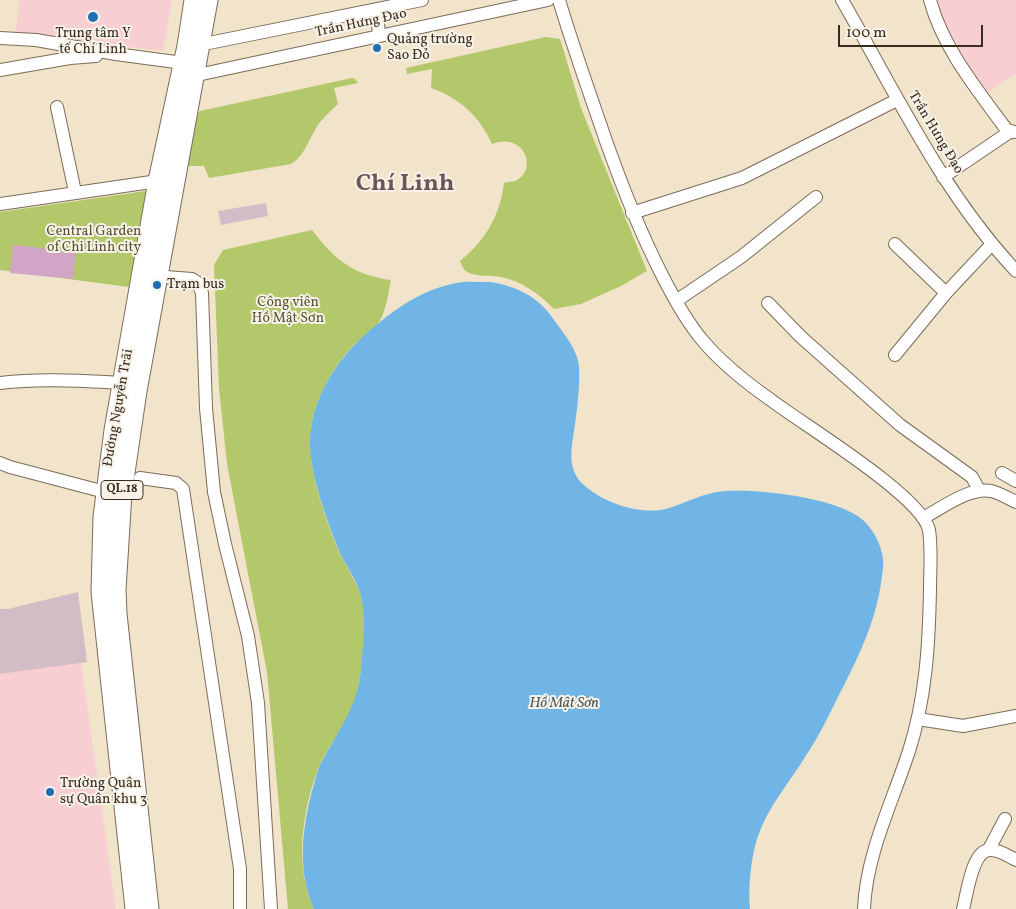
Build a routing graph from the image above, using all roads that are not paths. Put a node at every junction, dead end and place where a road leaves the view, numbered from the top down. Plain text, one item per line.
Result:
1 (194, 0) edge
2 (208, 0) edge
3 (422, 0) edge
4 (548, 0) edge
5 (559, 0) edge
6 (842, 0) edge
7 (930, 0) edge
8 (377, 9) junction
9 (379, 36) junction
10 (0, 38) edge
11 (116, 54) junction
12 (189, 61) junction
13 (0, 70) edge
14 (897, 100) junction
15 (57, 107) dead end
16 (1012, 133) edge
17 (943, 177) junction
18 (158, 181) junction
19 (75, 192) junction
20 (816, 197) dead end
21 (0, 204) edge
22 (632, 213) junction
23 (896, 244) dead end
24 (991, 244) junction
25 (1016, 271) edge
26 (150, 276) junction
27 (946, 293) junction
28 (676, 301) junction
29 (768, 302) dead end
30 (895, 355) dead end
31 (0, 383) edge
32 (123, 383) junction
33 (0, 463) edge
34 (1002, 473) dead end
35 (140, 478) dead end
36 (1016, 481) edge
37 (979, 490) junction
38 (114, 493) junction
39 (1016, 502) edge
40 (923, 518) junction
41 (1016, 716) edge
42 (918, 719) junction
43 (1005, 819) dead end
44 (989, 849) junction
45 (1016, 860) edge
46 (135, 909) edge
47 (149, 909) edge
48 (240, 909) edge
49 (271, 909) edge
50 (864, 909) edge
51 (963, 909) edge

1 - 12 highway, Đường Nguyễn Trãi / QL.18
2 - 12 highway, Đường Nguyễn Trãi / QL.18
3 - 8 street, Trần Hưng Đạo
4 - 9 street, Trần Hưng Đạo
5 - 22 street
6 - 14 street, Trần Hưng Đạo
7 - 16 street
8 - 9 street
8 - 12 street, Trần Hưng Đạo
9 - 12 street, Trần Hưng Đạo
10 - 11 street
11 - 12 street
11 - 13 street
12 - 18 highway, Đường Nguyễn Trãi / QL.18
12 - 26 highway, Đường Nguyễn Trãi / QL.18
14 - 17 street, Trần Hưng Đạo
14 - 22 street
15 - 19 street
16 - 17 street
17 - 24 street, Trần Hưng Đạo
18 - 19 street
18 - 26 highway, Đường Nguyễn Trãi / QL.18
19 - 21 street
20 - 28 street
22 - 28 street
23 - 27 street
24 - 25 street, Trần Hưng Đạo
24 - 27 street
26 - 32 highway, Đường Nguyễn Trãi / QL.18
26 - 38 highway, Đường Nguyễn Trãi / QL.18
26 - 49 street
27 - 30 street
28 - 40 street
29 - 37 street
31 - 32 street
32 - 38 highway, Đường Nguyễn Trãi / QL.18
33 - 38 street
34 - 36 street
35 - 48 street
37 - 39 street
37 - 40 street
38 - 46 highway, Đường Nguyễn Trãi / QL.18
38 - 47 highway, Đường Nguyễn Trãi / QL.18
40 - 42 street
41 - 42 street
42 - 50 street
43 - 44 street
44 - 45 street
44 - 51 street

